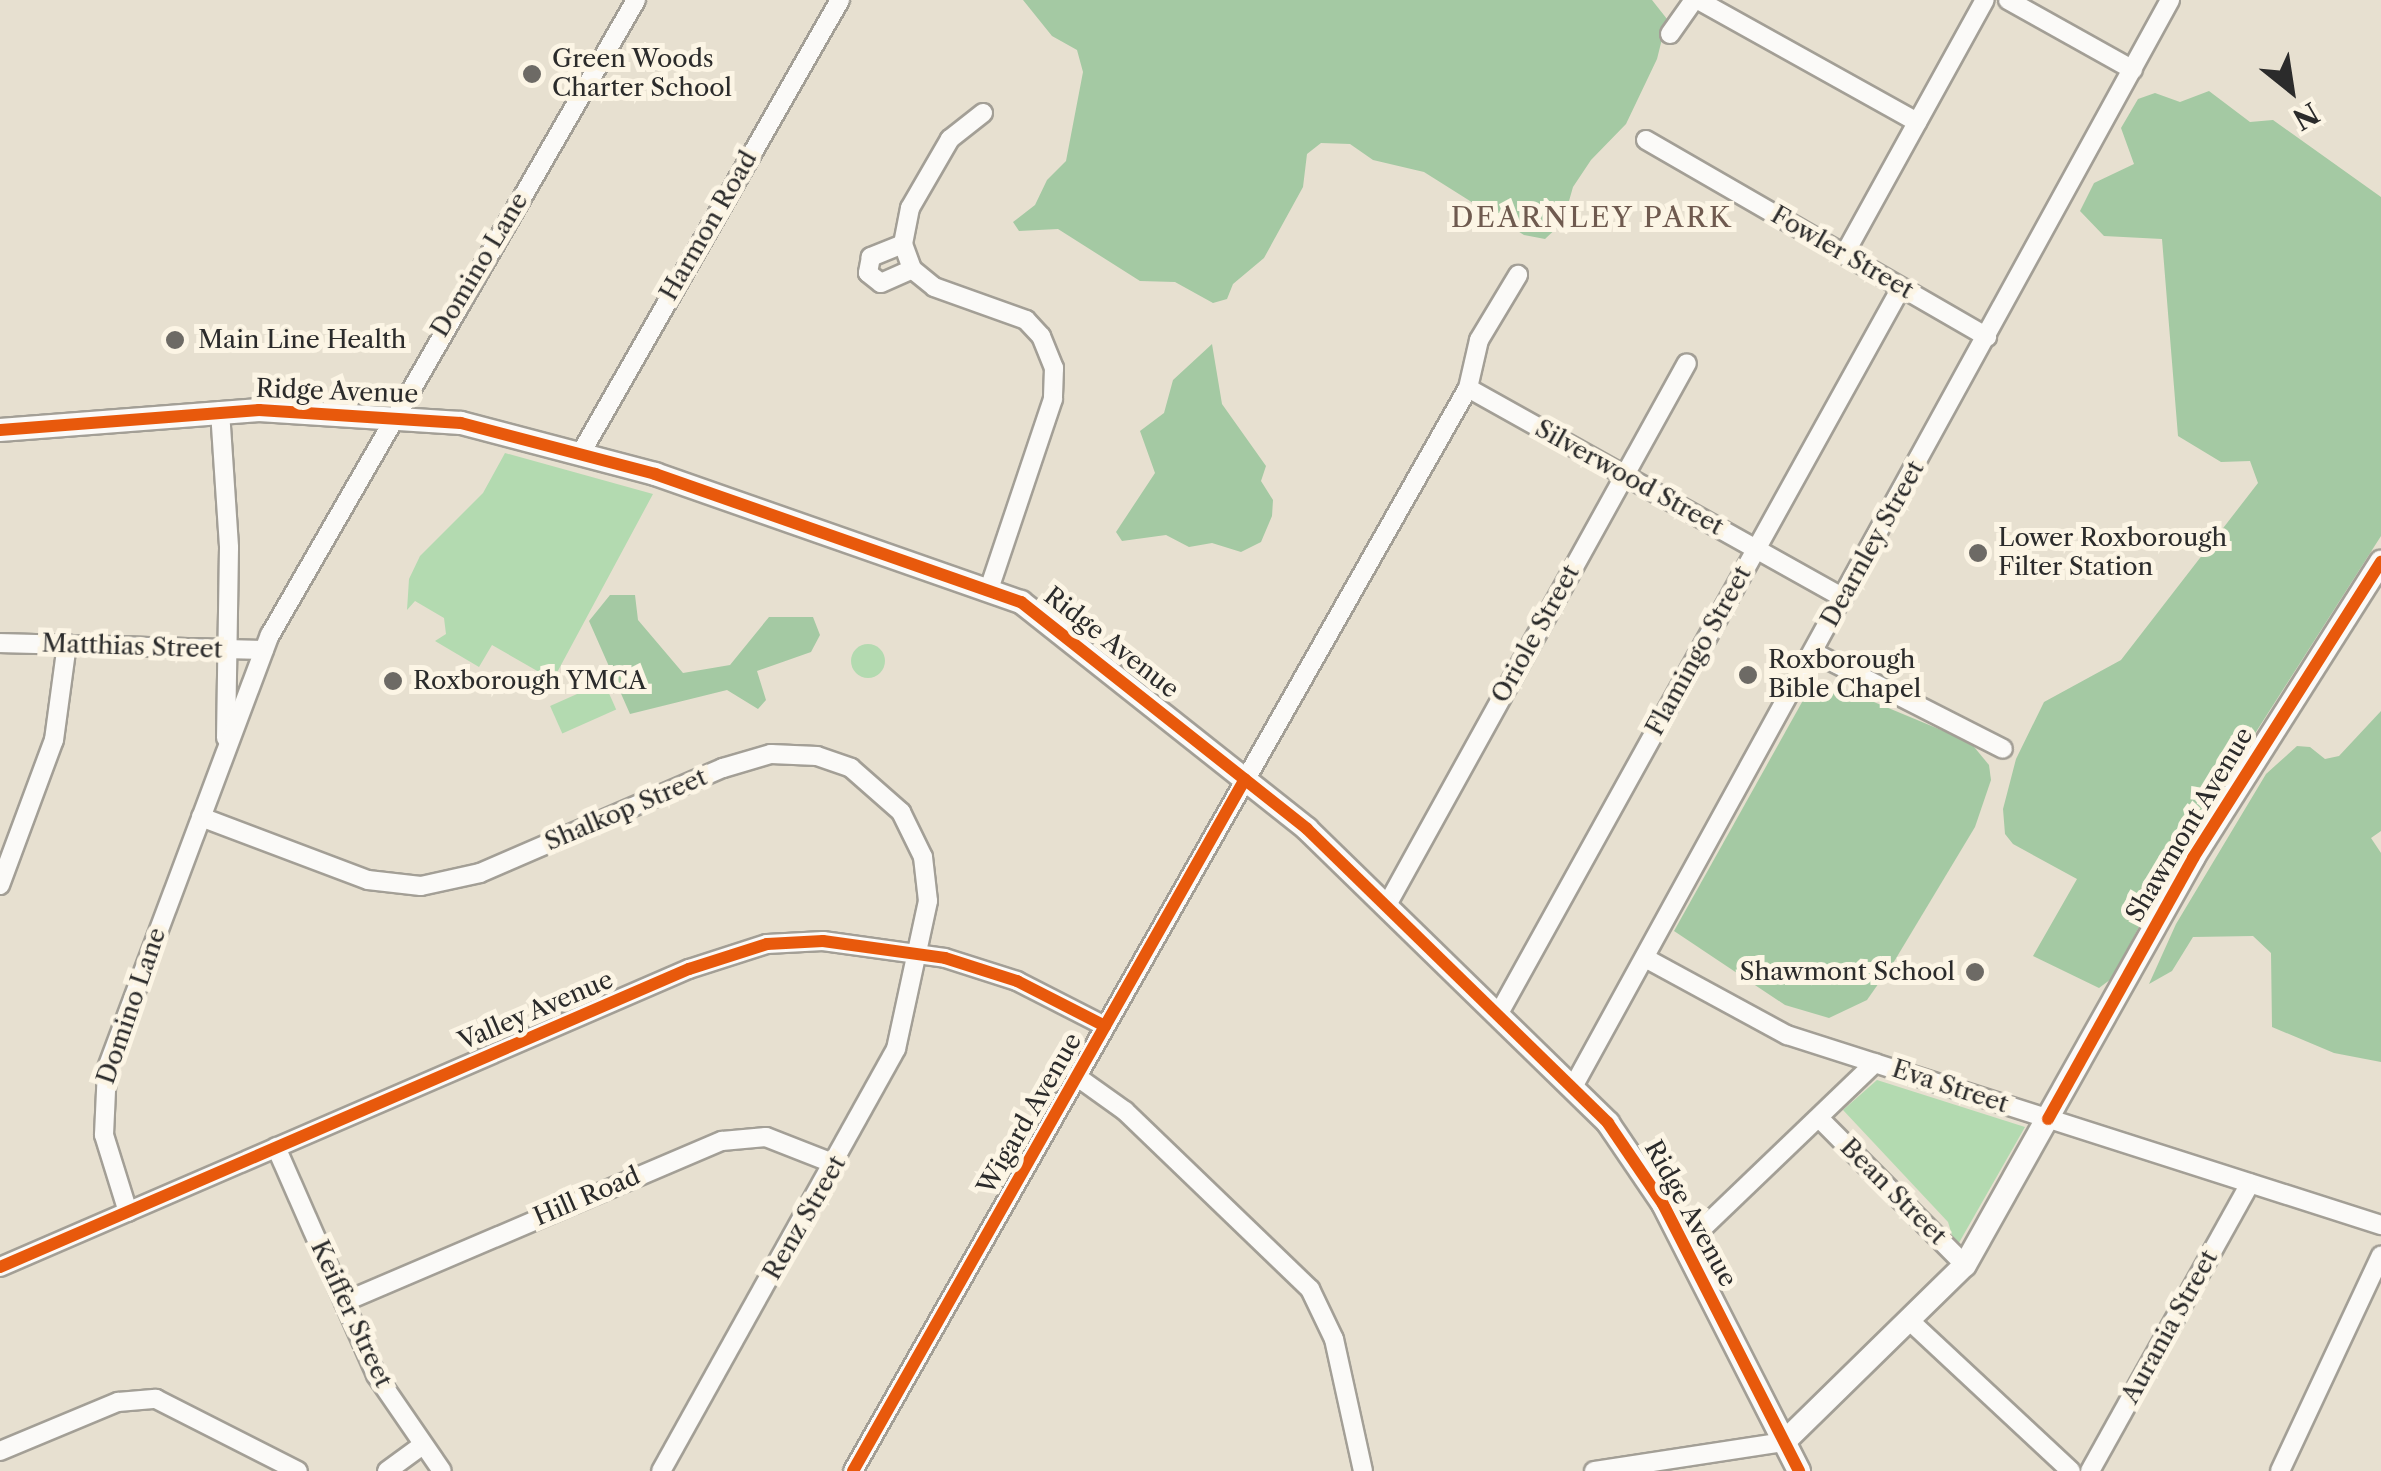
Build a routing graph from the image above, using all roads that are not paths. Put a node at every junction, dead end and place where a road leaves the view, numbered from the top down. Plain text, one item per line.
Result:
1 (636, 0) edge
2 (840, 0) edge
3 (1696, 0) edge
4 (1984, 0) edge
5 (2008, 0) edge
6 (2170, 0) edge
7 (1670, 34) dead end
8 (2133, 70) junction
9 (982, 113) dead end
10 (1918, 122) junction
11 (1646, 140) dead end
12 (903, 244) junction
13 (1844, 255) junction
14 (912, 269) junction
15 (1518, 274) dead end
16 (1902, 288) junction
17 (1987, 337) junction
18 (1688, 364) dead end
19 (1468, 388) junction
20 (220, 412) junction
21 (392, 414) junction
22 (0, 430) edge
23 (581, 453) junction
24 (1624, 475) junction
25 (1756, 550) junction
26 (2381, 562) edge
27 (989, 589) junction
28 (1843, 598) junction
29 (0, 643) edge
30 (67, 644) junction
31 (226, 650) junction
32 (264, 650) junction
33 (1813, 652) junction
34 (226, 749) junction
35 (2003, 749) dead end
36 (1245, 779) junction
37 (201, 817) junction
38 (0, 885) edge
39 (1387, 906) junction
40 (920, 953) junction
41 (1645, 958) junction
42 (1498, 1015) junction
43 (1106, 1026) junction
44 (1875, 1063) junction
45 (1076, 1076) junction
46 (1573, 1087) junction
47 (1820, 1119) junction
48 (2048, 1119) junction
49 (276, 1148) junction
50 (835, 1164) junction
51 (2250, 1183) junction
52 (128, 1212) junction
53 (2381, 1225) edge
54 (1685, 1245) junction
55 (2381, 1255) edge
56 (1964, 1266) junction
57 (0, 1267) edge
58 (344, 1302) junction
59 (1910, 1321) junction
60 (1784, 1442) junction
61 (421, 1446) junction
62 (0, 1451) edge
63 (298, 1471) edge
64 (386, 1471) edge
65 (442, 1471) edge
66 (661, 1471) edge
67 (853, 1471) edge
68 (1363, 1471) edge
69 (1594, 1471) edge
70 (1799, 1471) edge
71 (2071, 1471) edge
72 (2090, 1471) edge
73 (2280, 1471) edge

1 - 21 street, Domino Lane
2 - 23 street, Harmon Road
3 - 7 street
3 - 10 street
4 - 10 street
5 - 8 street
6 - 8 street, Dearnley Street
8 - 17 street, Dearnley Street
9 - 12 street
10 - 13 street
11 - 13 street, Fowler Street
12 - 14 street
12 - 14 street
13 - 16 street, Fowler Street
14 - 27 street
15 - 19 street, Wigard Avenue
16 - 17 street, Fowler Street
16 - 25 street, Flamingo Street
17 - 28 street, Dearnley Street
18 - 24 street, Oriole Street
19 - 24 street, Silverwood Street
19 - 36 street, Wigard Avenue
20 - 21 main road, Ridge Avenue
20 - 22 main road, Ridge Avenue
20 - 31 street, Domino Lane
21 - 23 main road, Ridge Avenue
21 - 32 street, Domino Lane
23 - 27 main road, Ridge Avenue
24 - 25 street, Silverwood Street
24 - 39 street, Oriole Street
25 - 28 street, Silverwood Street
25 - 42 street, Flamingo Street
26 - 48 main road, Shawmont Avenue
27 - 36 main road, Ridge Avenue
28 - 33 street, Dearnley Street
29 - 30 street, Matthias Street
30 - 31 street, Matthias Street
30 - 38 street
31 - 32 street, Matthias Street
31 - 34 street, Domino Lane
32 - 34 street, Domino Lane
33 - 35 street
33 - 41 street, Dearnley Street
34 - 37 street, Domino Lane
36 - 39 main road, Ridge Avenue
36 - 43 street, Wigard Avenue
37 - 40 street, Shalkop Street
37 - 52 street, Domino Lane
39 - 42 main road, Ridge Avenue
40 - 43 street, Valley Avenue
40 - 49 street, Valley Avenue
40 - 50 street, Renz Street
41 - 44 street, Eva Street
41 - 46 street, Dearnley Street
42 - 46 main road, Ridge Avenue
43 - 45 street, Wigard Avenue
44 - 47 street
44 - 48 street, Eva Street
45 - 67 street, Wigard Avenue
45 - 68 street
46 - 54 main road, Ridge Avenue
47 - 54 street
47 - 56 street, Bean Street
48 - 51 street, Eva Street
48 - 56 main road, Shawmont Avenue
49 - 52 street, Valley Avenue
49 - 58 street, Keiffer Street
50 - 58 street, Hill Road
50 - 66 street, Renz Street
51 - 53 street, Eva Street
51 - 72 street, Aurania Street
52 - 57 street, Valley Avenue
54 - 60 main road, Ridge Avenue
55 - 73 street
56 - 59 main road, Shawmont Avenue
58 - 61 street, Keiffer Street
59 - 60 main road, Shawmont Avenue
59 - 71 street
60 - 69 street
60 - 70 main road, Ridge Avenue
61 - 64 street
61 - 65 street, Keiffer Street
62 - 63 street

